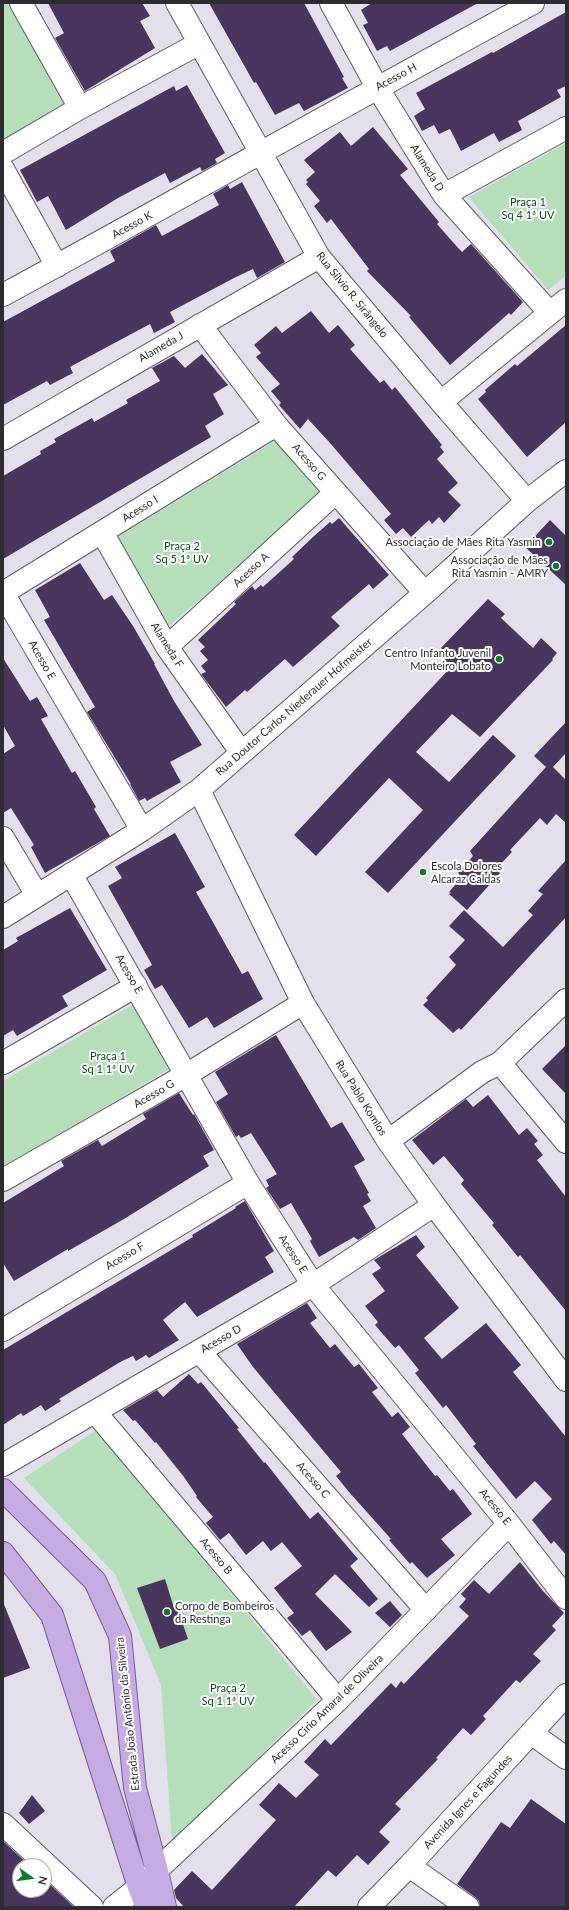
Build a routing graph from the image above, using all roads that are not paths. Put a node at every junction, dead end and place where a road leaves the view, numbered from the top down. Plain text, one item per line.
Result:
1 (21, 3) edge
2 (177, 3) edge
3 (331, 3) edge
4 (533, 3) edge
5 (198, 44) junction
6 (377, 87) junction
7 (80, 108) junction
8 (566, 128) edge
9 (3, 153) edge
10 (260, 154) junction
11 (3, 169) edge
12 (444, 194) junction
13 (319, 257) junction
14 (57, 266) junction
15 (3, 295) edge
16 (558, 306) edge
17 (200, 325) junction
18 (441, 402) junction
19 (276, 425) junction
20 (3, 439) edge
21 (566, 472) edge
22 (335, 493) junction
23 (527, 501) junction
24 (102, 532) junction
25 (3, 593) edge
26 (425, 593) junction
27 (166, 647) junction
28 (241, 752) junction
29 (199, 790) junction
30 (142, 830) junction
31 (3, 838) edge
32 (71, 874) junction
33 (37, 895) junction
34 (3, 917) edge
35 (136, 986) junction
36 (566, 1000) edge
37 (303, 1003) junction
38 (3, 1063) edge
39 (500, 1063) junction
40 (186, 1075) junction
41 (388, 1141) junction
42 (566, 1142) edge
43 (3, 1180) edge
44 (248, 1183) junction
45 (434, 1205) junction
46 (313, 1285) junction
47 (3, 1330) edge
48 (199, 1351) junction
49 (566, 1380) edge
50 (95, 1412) junction
51 (3, 1465) edge
52 (3, 1490) edge
53 (509, 1524) junction
54 (3, 1553) edge
55 (566, 1598) edge
56 (426, 1610) junction
57 (566, 1695) edge
58 (338, 1700) junction
59 (531, 1733) junction
60 (566, 1758) edge
61 (3, 1824) edge
62 (409, 1866) junction
63 (157, 1870) junction
64 (143, 1897) edge
65 (92, 1907) edge
66 (114, 1907) edge
67 (165, 1907) edge
68 (369, 1907) edge
69 (468, 1907) edge

1 - 7 street
2 - 5 street, Rua Sílvio R. Sirângelo
3 - 6 street, Alameda D
4 - 6 street, Acesso H
5 - 7 street
5 - 10 street, Rua Sílvio R. Sirângelo
6 - 10 street, Acesso H
6 - 12 street, Alameda D
7 - 9 street
8 - 12 street
10 - 13 street, Rua Sílvio R. Sirângelo
10 - 14 street, Acesso K
11 - 14 street
12 - 16 street, Alameda D
13 - 17 street, Alameda J
13 - 18 street, Rua Sílvio R. Sirângelo
14 - 15 street, Acesso K
16 - 18 street
17 - 19 street, Acesso G
17 - 20 street, Alameda J
18 - 23 street, Rua Sílvio R. Sirângelo
19 - 22 street, Acesso G
19 - 24 street, Acesso I
21 - 23 street, Rua Doutor Carlos Niederauer Hofmeister
22 - 26 street, Acesso G
22 - 27 street, Acesso A
23 - 26 street, Rua Doutor Carlos Niederauer Hofmeister
24 - 25 street, Acesso I
24 - 27 street, Alameda F
25 - 30 street, Acesso E
26 - 28 street, Rua Doutor Carlos Niederauer Hofmeister
27 - 28 street, Alameda F
28 - 29 street, Rua Doutor Carlos Niederauer Hofmeister
29 - 30 street, Rua Doutor Carlos Niederauer Hofmeister
29 - 37 street, Rua Pablo Komlos
30 - 32 street, Rua Doutor Carlos Niederauer Hofmeister
31 - 33 street
32 - 33 street, Rua Doutor Carlos Niederauer Hofmeister
32 - 35 street, Acesso E
33 - 34 street, Rua Doutor Carlos Niederauer Hofmeister
35 - 38 street
35 - 40 street, Acesso E
36 - 39 street
37 - 40 street, Acesso G
37 - 41 street, Rua Pablo Komlos
39 - 41 street
39 - 42 street
40 - 43 street, Acesso G
40 - 44 street, Acesso E
41 - 45 street, Rua Pablo Komlos
44 - 46 street, Acesso E
44 - 47 street, Acesso F
45 - 46 street, Acesso D
45 - 49 street, Rua Pablo Komlos
46 - 48 street, Acesso D
46 - 53 street, Acesso E
48 - 50 street, Acesso D
48 - 56 street, Acesso C
50 - 51 street, Acesso D
50 - 58 street, Acesso B
52 - 63 main road, Estrada João Antônio da Silveira
53 - 55 street, Acesso E
53 - 56 street, Acesso Cirio Amaral de Oliveira
54 - 64 main road
56 - 58 street, Acesso Cirio Amaral de Oliveira
57 - 59 street, Avenida Ignes e Fagundes
58 - 63 street, Acesso Cirio Amaral de Oliveira
59 - 60 street
59 - 62 street, Avenida Ignes e Fagundes
61 - 65 street
62 - 68 street, Avenida Ignes e Fagundes
62 - 69 street
63 - 64 street, Acesso Cirio Amaral de Oliveira
63 - 67 main road, Estrada João Antônio da Silveira
64 - 66 street, Acesso Cirio Amaral de Oliveira

